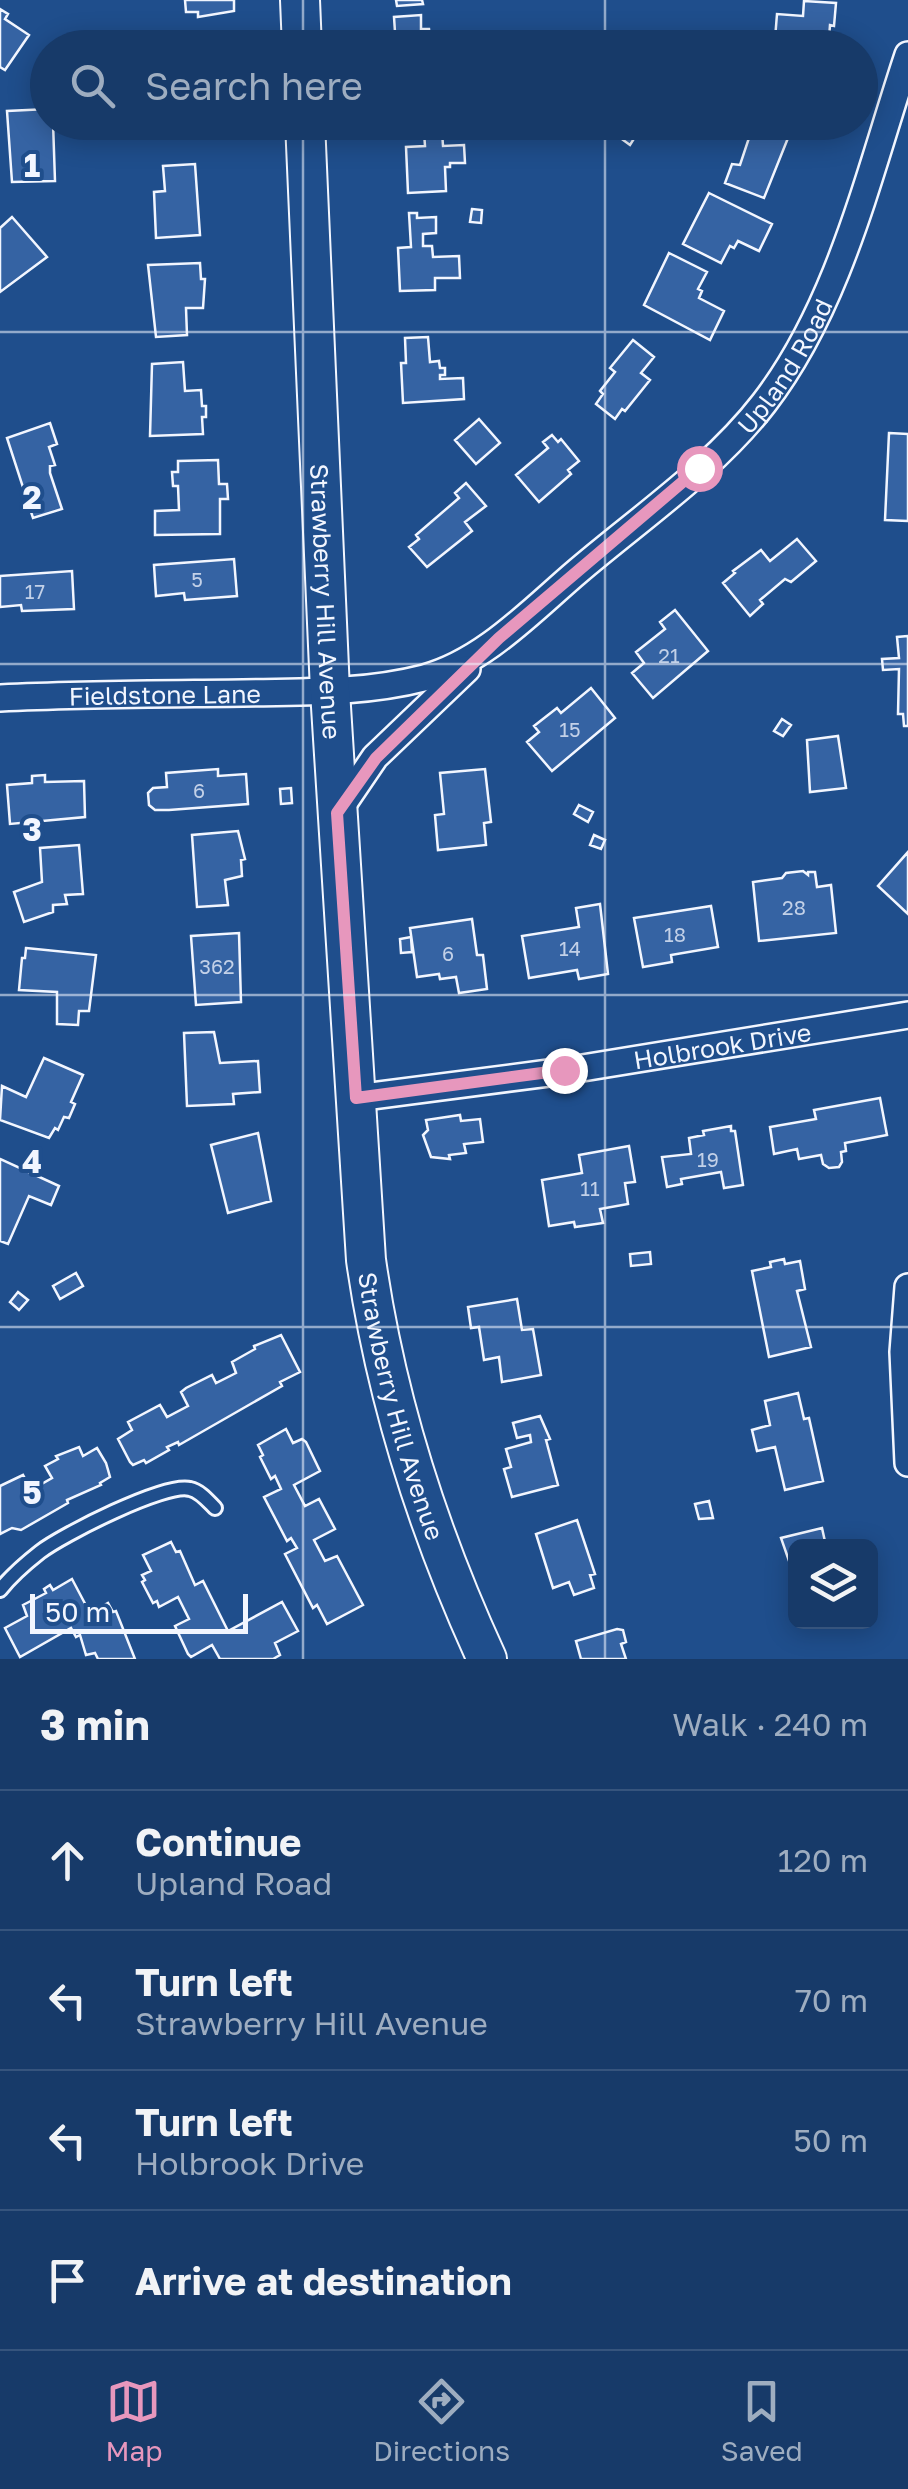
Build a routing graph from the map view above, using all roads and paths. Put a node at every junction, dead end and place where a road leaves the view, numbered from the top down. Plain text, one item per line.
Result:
1 (300, 0) edge
2 (301, 30) edge
3 (908, 55) edge
4 (306, 140) edge
5 (499, 638) junction
6 (330, 691) junction
7 (0, 698) edge
8 (337, 813) junction
9 (908, 1015) edge
10 (356, 1098) junction
11 (908, 1287) edge
12 (908, 1462) edge
13 (215, 1508) dead end
14 (0, 1590) edge
15 (487, 1659) edge

1 - 2 main road
3 - 5 street, Upland Road
4 - 6 main road, Strawberry Hill Avenue
5 - 6 street, Upland Road
5 - 8 street, Upland Road
6 - 7 street, Fieldstone Lane
6 - 8 main road, Strawberry Hill Avenue
8 - 10 main road, Strawberry Hill Avenue
9 - 10 street, Holbrook Drive
10 - 15 main road, Strawberry Hill Avenue
11 - 12 street
13 - 14 lane

